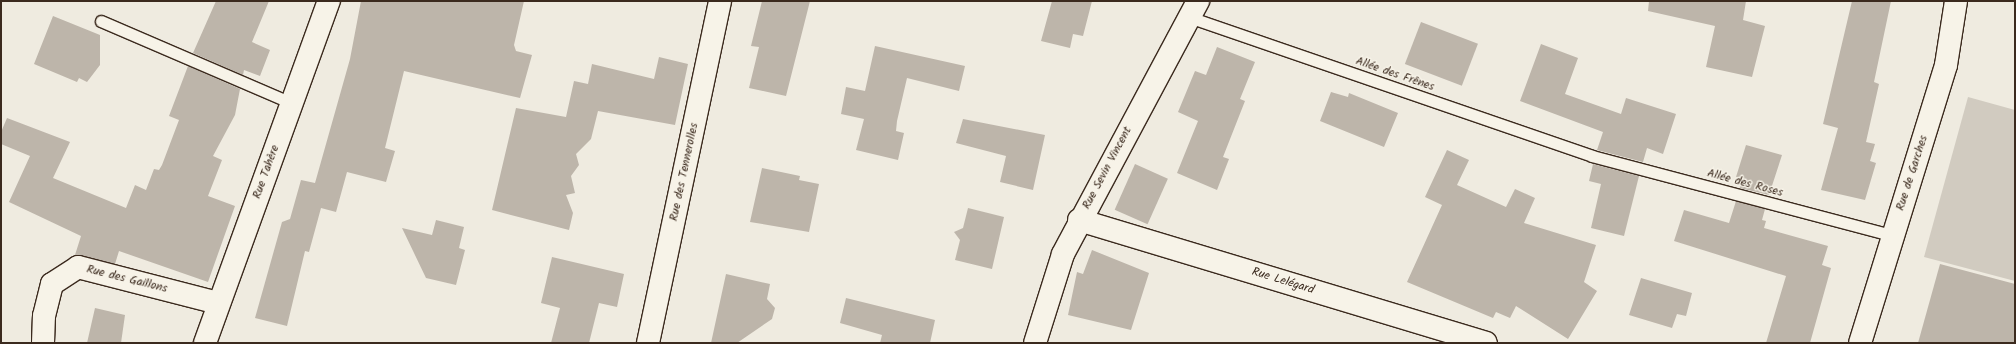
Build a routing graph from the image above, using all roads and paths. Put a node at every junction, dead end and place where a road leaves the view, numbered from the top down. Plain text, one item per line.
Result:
1 (329, 1) edge
2 (720, 1) edge
3 (1956, 1) edge
4 (1194, 9) edge
5 (101, 21) dead end
6 (292, 103) junction
7 (1592, 156) joint
8 (1079, 220) junction
9 (1892, 235) junction
10 (218, 302) junction
11 (43, 343) edge
12 (205, 343) edge
13 (648, 343) edge
14 (1035, 343) edge
15 (1486, 343) edge
16 (1860, 343) edge

1 - 6 street, Rue Tahère
2 - 13 street, Rue des Tennerolles
3 - 9 street, Rue de Garches
4 - 7 lane, Allée des Frênes
4 - 8 street, Rue Sevin Vincent
5 - 6 lane
6 - 10 street, Rue Tahère
7 - 9 lane, Allée des Roses
8 - 14 street, Rue Sevin Vincent
8 - 15 street, Rue Lelégard
9 - 16 street, Rue de Garches
10 - 11 street, Rue des Gaillons
10 - 12 street, Rue Tahère

